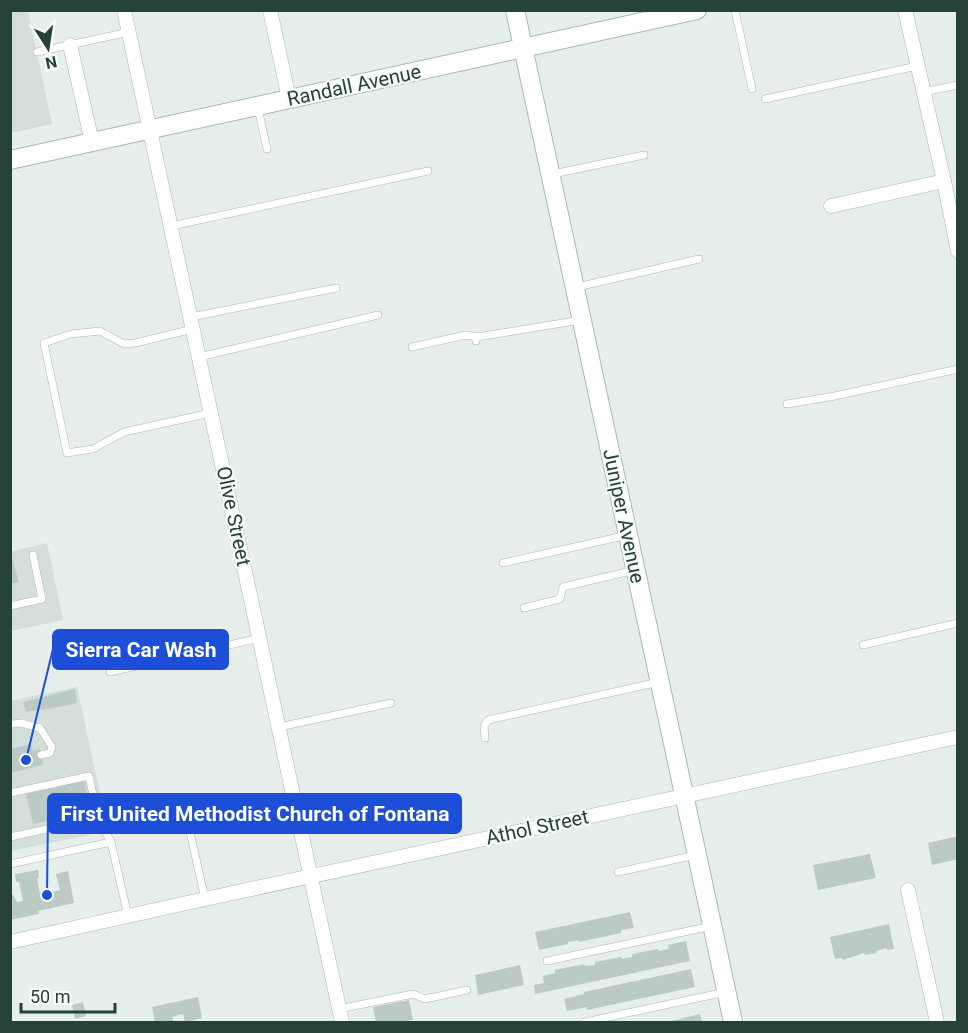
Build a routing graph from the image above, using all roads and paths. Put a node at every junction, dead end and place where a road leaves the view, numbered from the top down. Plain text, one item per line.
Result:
1 (124, 10) edge
2 (270, 10) edge
3 (515, 10) edge
4 (697, 10) edge
5 (735, 10) edge
6 (905, 10) edge
7 (129, 32) junction
8 (70, 45) junction
9 (523, 48) junction
10 (37, 52) dead end
11 (917, 66) junction
12 (957, 85) edge
13 (752, 89) dead end
14 (923, 92) junction
15 (289, 99) junction
16 (765, 99) dead end
17 (258, 106) junction
18 (150, 129) junction
19 (92, 142) junction
20 (267, 149) dead end
21 (644, 155) dead end
22 (10, 159) edge
23 (428, 171) dead end
24 (550, 175) junction
25 (944, 181) junction
26 (831, 206) dead end
27 (171, 226) junction
28 (957, 251) edge
29 (699, 259) dead end
30 (574, 287) junction
31 (336, 288) dead end
32 (378, 315) dead end
33 (582, 320) junction
34 (192, 323) junction
35 (412, 347) dead end
36 (199, 357) junction
37 (957, 369) edge
38 (787, 404) dead end
39 (211, 413) junction
40 (628, 535) junction
41 (33, 555) dead end
42 (503, 563) dead end
43 (635, 570) junction
44 (10, 606) edge
45 (524, 608) dead end
46 (957, 623) edge
47 (260, 638) junction
48 (863, 645) dead end
49 (110, 672) dead end
50 (659, 682) junction
51 (391, 703) dead end
52 (13, 724) dead end
53 (279, 727) junction
54 (957, 737) edge
55 (485, 738) dead end
56 (41, 755) dead end
57 (10, 793) edge
58 (684, 796) junction
59 (98, 818) junction
60 (10, 837) edge
61 (111, 842) junction
62 (696, 855) junction
63 (10, 864) edge
64 (618, 872) dead end
65 (311, 876) junction
66 (908, 890) dead end
67 (205, 899) junction
68 (128, 916) junction
69 (712, 926) junction
70 (10, 942) edge
71 (547, 961) dead end
72 (467, 990) dead end
73 (726, 992) junction
74 (341, 1016) edge
75 (585, 1023) edge
76 (733, 1023) edge
77 (937, 1023) edge

1 - 7 street, Olive Street
2 - 15 street
3 - 9 street, Juniper Avenue
4 - 9 street, Randall Avenue
5 - 13 lane
6 - 11 street
7 - 8 lane
7 - 18 street, Olive Street
8 - 10 lane
8 - 19 street
9 - 15 street, Randall Avenue
9 - 24 street, Juniper Avenue
11 - 14 street
11 - 16 lane
12 - 14 lane
14 - 25 street
15 - 17 street, Randall Avenue
17 - 18 street, Randall Avenue
17 - 20 lane
18 - 19 street, Randall Avenue
18 - 27 street, Olive Street
19 - 22 street, Randall Avenue
21 - 24 lane
23 - 27 lane
24 - 30 street, Juniper Avenue
25 - 26 street
25 - 28 street
27 - 34 street, Olive Street
29 - 30 lane
30 - 33 street, Juniper Avenue
31 - 34 lane
32 - 36 lane
33 - 35 lane
33 - 40 street, Juniper Avenue
34 - 36 street, Olive Street
34 - 39 lane
36 - 39 street, Olive Street
37 - 38 lane
39 - 47 street, Olive Street
40 - 42 lane
40 - 43 street, Juniper Avenue
41 - 44 lane
43 - 45 lane
43 - 50 street, Juniper Avenue
46 - 48 lane
47 - 49 lane
47 - 53 street, Olive Street
50 - 55 lane
50 - 58 street, Juniper Avenue
51 - 53 lane
52 - 56 lane
53 - 65 street, Olive Street
54 - 58 street, Athol Street
57 - 59 lane
58 - 62 street, Juniper Avenue
58 - 65 street, Athol Street
59 - 60 lane
59 - 61 lane
59 - 67 lane
61 - 63 lane
61 - 68 lane
62 - 64 lane
62 - 69 street, Juniper Avenue
65 - 67 street, Athol Street
65 - 74 street, Olive Street
66 - 77 street
67 - 68 street, Athol Street
68 - 70 street, Athol Street
69 - 71 lane
69 - 73 street, Juniper Avenue
72 - 74 lane
73 - 75 lane
73 - 76 street, Juniper Avenue

